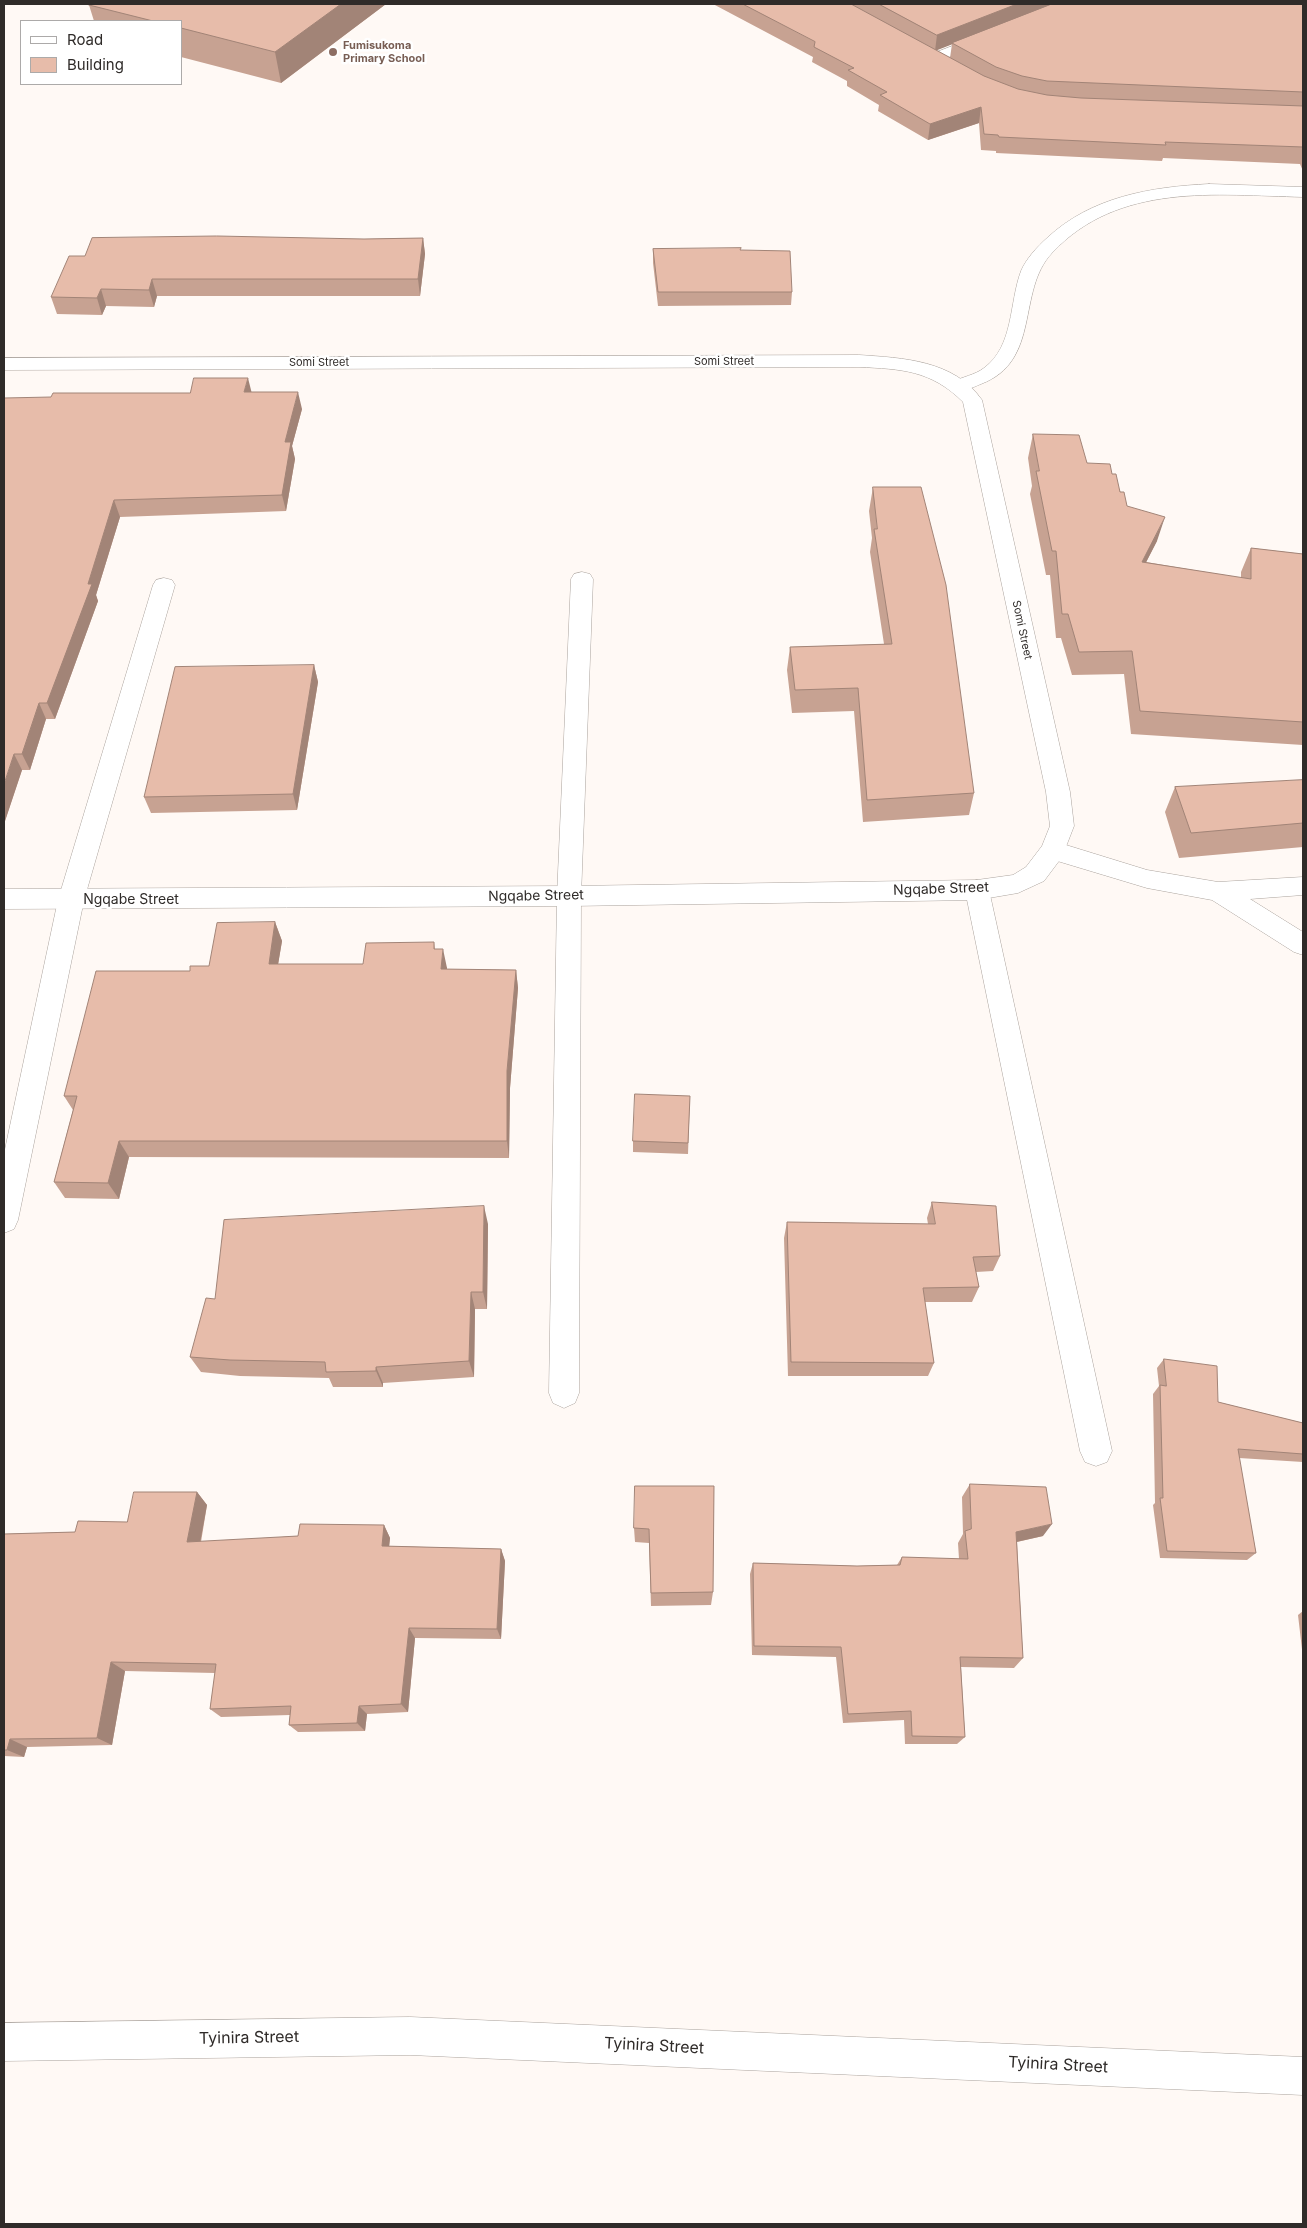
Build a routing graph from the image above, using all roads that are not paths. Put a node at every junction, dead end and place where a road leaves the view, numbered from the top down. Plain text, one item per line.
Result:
1 (998, 32) edge
2 (918, 48) edge
3 (934, 58) junction
4 (949, 66) edge
5 (1303, 192) edge
6 (4, 364) edge
7 (960, 386) junction
8 (582, 579) dead end
9 (164, 585) dead end
10 (1053, 850) junction
11 (1303, 886) edge
12 (977, 890) junction
13 (1218, 892) junction
14 (569, 896) junction
15 (4, 899) edge
16 (71, 900) junction
17 (1303, 945) edge
18 (4, 1220) edge
19 (564, 1393) dead end
20 (1096, 1451) dead end
21 (4, 2042) edge
22 (1303, 2076) edge

1 - 3 street
2 - 3 street
3 - 4 street
5 - 7 street
6 - 7 street, Somi Street
7 - 10 street, Somi Street
8 - 14 street
9 - 16 street
10 - 12 street, Ngqabe Street
10 - 13 street
11 - 13 street
12 - 14 street, Ngqabe Street
12 - 20 street
13 - 17 street
14 - 16 street, Ngqabe Street
14 - 19 street
15 - 16 street, Ngqabe Street
16 - 18 street
21 - 22 street, Tyinira Street

